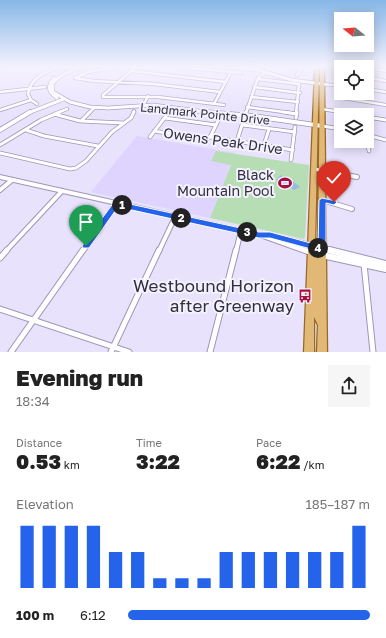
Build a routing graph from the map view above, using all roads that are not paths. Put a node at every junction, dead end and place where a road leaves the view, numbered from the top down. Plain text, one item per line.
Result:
1 (32, 83) edge
2 (50, 83) edge
3 (52, 83) edge
4 (116, 83) edge
5 (141, 83) edge
6 (225, 83) edge
7 (256, 83) edge
8 (294, 83) edge
9 (318, 83) joint
10 (321, 83) edge
11 (334, 85) edge
12 (48, 87) junction
13 (254, 88) junction
14 (29, 89) junction
15 (374, 90) edge
16 (0, 92) edge
17 (220, 92) junction
18 (386, 92) edge
19 (300, 93) junction
20 (148, 96) junction
21 (251, 97) junction
22 (61, 99) junction
23 (32, 100) junction
24 (356, 100) edge
25 (298, 102) junction
26 (37, 104) dead end
27 (214, 104) junction
28 (224, 105) dead end
29 (386, 105) edge
30 (144, 106) junction
31 (247, 107) junction
32 (94, 108) junction
33 (172, 108) junction
34 (67, 109) dead end
35 (322, 109) junction
36 (0, 110) edge
37 (134, 111) dead end
38 (334, 111) edge
39 (54, 114) junction
40 (297, 114) junction
41 (245, 116) junction
42 (165, 118) junction
43 (296, 118) dead end
44 (374, 118) edge
45 (219, 119) dead end
46 (386, 120) edge
47 (81, 121) junction
48 (124, 123) junction
49 (216, 125) junction
50 (243, 125) junction
51 (316, 125) junction
52 (322, 126) junction
53 (0, 127) edge
54 (295, 127) dead end
55 (334, 128) edge
56 (268, 129) junction
57 (0, 130) edge
58 (26, 130) junction
59 (154, 131) junction
60 (295, 132) junction
61 (150, 137) dead end
62 (210, 137) junction
63 (374, 137) edge
64 (386, 140) edge
65 (237, 141) junction
66 (0, 145) edge
67 (264, 145) junction
68 (98, 146) junction
69 (368, 148) edge
70 (292, 150) junction
71 (369, 151) dead end
72 (0, 153) edge
73 (291, 160) dead end
74 (314, 169) junction
75 (322, 171) junction
76 (358, 177) dead end
77 (0, 178) edge
78 (12, 180) junction
79 (0, 190) edge
80 (62, 192) junction
81 (322, 200) junction
82 (116, 204) junction
83 (352, 209) dead end
84 (175, 217) junction
85 (241, 231) junction
86 (317, 251) junction
87 (0, 258) edge
88 (364, 262) junction
89 (386, 264) edge
90 (386, 269) edge
91 (0, 309) edge
92 (34, 320) junction
93 (112, 349) edge
94 (11, 352) edge
95 (129, 352) edge
96 (210, 352) edge
97 (309, 352) edge
98 (322, 352) edge
99 (373, 352) edge

1 - 14 street
2 - 12 street
3 - 12 street
4 - 20 street
5 - 17 street
6 - 17 street
7 - 13 street
8 - 19 street
9 - 35 main road
9 - 51 main road
10 - 11 street
12 - 14 street
12 - 22 street, Landmark Pointe Drive
13 - 19 street
13 - 21 street
14 - 16 street
14 - 23 street
15 - 18 street
17 - 27 street
19 - 25 street
20 - 27 street
20 - 30 street
21 - 25 street
21 - 31 street
22 - 32 street, Landmark Pointe Drive
22 - 53 street
22 - 57 street
23 - 26 street
23 - 36 street
24 - 29 street
25 - 40 street
27 - 28 street
30 - 32 street, Landmark Pointe Drive
30 - 33 street, Landmark Pointe Drive
31 - 40 street
31 - 41 street
32 - 47 street
33 - 41 street, Landmark Pointe Drive
33 - 42 street
34 - 39 street
35 - 38 street
35 - 52 main road
37 - 48 street
39 - 47 street
39 - 58 street
40 - 43 street
41 - 50 street
41 - 51 street, Landmark Pointe Drive
42 - 49 street
42 - 59 street
44 - 46 street
45 - 49 street
47 - 48 street
48 - 68 street
49 - 62 street
50 - 56 street
50 - 65 street
51 - 52 street, Landmark Pointe Drive
51 - 74 main road
52 - 55 street
52 - 75 main road
54 - 60 street
56 - 60 street
56 - 67 street
58 - 66 street
58 - 68 street
59 - 61 street
59 - 62 street, Owens Peak Drive
60 - 70 street
62 - 65 street, Owens Peak Drive
63 - 64 street
65 - 67 street, Owens Peak Drive
67 - 70 street, Owens Peak Drive
68 - 72 street
69 - 71 street
70 - 73 street
74 - 75 street
74 - 86 main road
75 - 76 street
75 - 81 main road
77 - 78 main road
78 - 79 street
78 - 80 main road
80 - 82 main road
80 - 87 street
81 - 83 street
81 - 86 main road
82 - 84 main road
82 - 92 street
84 - 85 main road
84 - 93 street
85 - 86 main road
85 - 96 street
86 - 88 street
86 - 97 main road
86 - 98 main road
88 - 89 street
88 - 90 street
88 - 99 street
91 - 92 street
92 - 93 street
92 - 94 street
93 - 95 street

